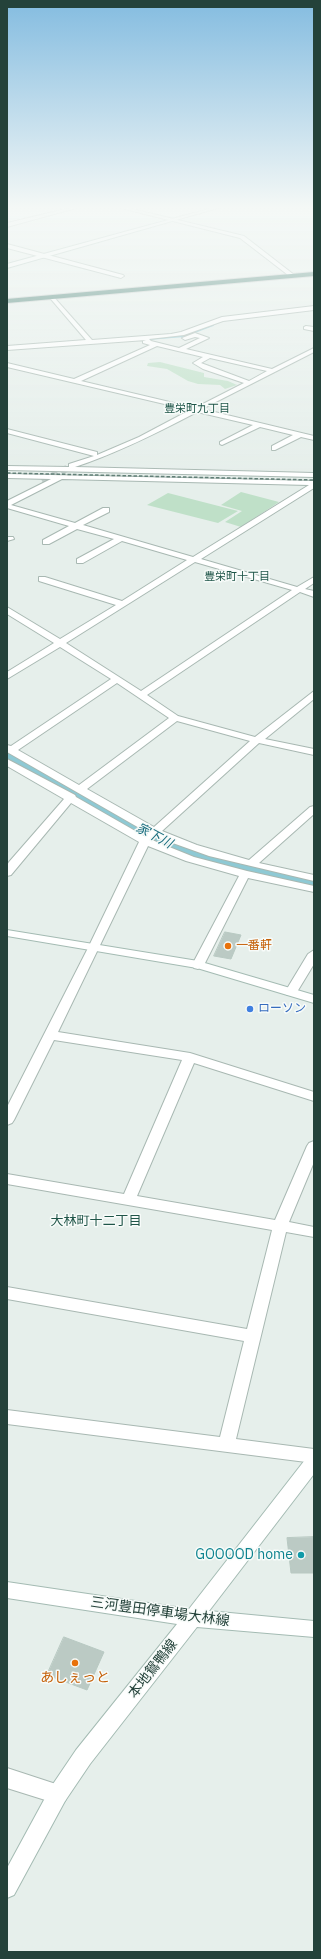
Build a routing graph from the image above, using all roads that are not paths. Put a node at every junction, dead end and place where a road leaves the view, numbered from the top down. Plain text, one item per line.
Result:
1 (25, 299) edge
2 (54, 299) edge
3 (7, 301) edge
4 (314, 308) edge
5 (306, 328) dead end
6 (314, 329) edge
7 (90, 341) junction
8 (155, 345) junction
9 (7, 348) edge
10 (179, 350) junction
11 (314, 350) edge
12 (208, 356) junction
13 (7, 365) edge
14 (274, 371) junction
15 (75, 381) junction
16 (250, 383) junction
17 (196, 409) junction
18 (259, 425) junction
19 (7, 431) edge
20 (299, 435) junction
21 (314, 438) edge
22 (139, 439) junction
23 (222, 443) dead end
24 (275, 448) dead end
25 (94, 454) junction
26 (72, 466) tunnel mouth
27 (7, 468) edge
28 (54, 469) junction
29 (81, 470) junction
30 (314, 475) edge
31 (7, 476) edge
32 (60, 478) junction
33 (42, 481) tunnel mouth
34 (314, 484) edge
35 (7, 504) edge
36 (106, 510) dead end
37 (75, 526) junction
38 (120, 539) junction
39 (46, 542) dead end
40 (194, 559) junction
41 (80, 561) dead end
42 (42, 579) dead end
43 (314, 579) edge
44 (298, 590) junction
45 (314, 594) edge
46 (122, 604) junction
47 (7, 610) edge
48 (18, 617) junction
49 (7, 623) edge
50 (60, 643) junction
51 (7, 676) edge
52 (117, 679) junction
53 (314, 694) edge
54 (141, 695) junction
55 (175, 718) junction
56 (257, 740) junction
57 (9, 750) edge
58 (314, 752) edge
59 (7, 762) edge
60 (80, 790) junction
61 (71, 797) junction
62 (314, 808) edge
63 (154, 832) junction
64 (145, 841) junction
65 (9, 867) edge
66 (248, 869) junction
67 (314, 878) edge
68 (314, 889) edge
69 (7, 933) edge
70 (94, 948) junction
71 (314, 954) edge
72 (198, 965) junction
73 (291, 992) junction
74 (314, 999) edge
75 (50, 1035) junction
76 (190, 1057) junction
77 (314, 1097) edge
78 (7, 1120) edge
79 (314, 1146) edge
80 (7, 1179) edge
81 (128, 1200) junction
82 (280, 1226) junction
83 (314, 1232) edge
84 (7, 1293) edge
85 (252, 1336) junction
86 (7, 1417) edge
87 (226, 1446) junction
88 (314, 1456) edge
89 (314, 1461) edge
90 (7, 1590) edge
91 (193, 1618) junction
92 (314, 1629) edge
93 (7, 1778) edge
94 (58, 1794) junction
95 (7, 1888) edge

1 - 3 highway
2 - 7 street
4 - 7 street
5 - 6 street
7 - 9 street
8 - 10 street
8 - 10 street
8 - 15 street
10 - 12 street
11 - 14 street
12 - 14 street
12 - 16 street
13 - 15 street
14 - 16 street
15 - 17 street
16 - 17 street
17 - 18 street
17 - 22 street
18 - 20 street
18 - 23 street
19 - 25 street
20 - 21 street
20 - 24 street
22 - 25 street
22 - 26 street
22 - 29 street
25 - 28 street
27 - 28 street
28 - 29 street
29 - 30 street
31 - 32 street
32 - 34 street
32 - 35 street
33 - 35 street
34 - 40 street
35 - 37 street
36 - 37 street
37 - 38 street
37 - 39 street
38 - 40 street
38 - 41 street
40 - 44 street
40 - 46 street
42 - 46 street
43 - 44 street
44 - 45 street
44 - 54 street
46 - 50 street
47 - 48 street
48 - 49 street
48 - 50 street
50 - 51 street
50 - 52 street
52 - 54 street
52 - 57 street
53 - 56 street
54 - 55 street
55 - 56 street
55 - 60 street
56 - 58 street
56 - 63 street
57 - 60 street
59 - 61 street
60 - 63 street
61 - 64 street
61 - 65 street
62 - 66 street
63 - 64 street
63 - 66 street
64 - 66 street
64 - 70 street
66 - 67 street
66 - 68 street
66 - 72 street
69 - 70 street
70 - 72 street
70 - 75 street
71 - 73 street
72 - 73 street
73 - 74 street
75 - 76 street
75 - 78 street
76 - 77 street
76 - 81 street
79 - 82 street
80 - 81 street
81 - 82 street
82 - 83 street
82 - 85 street
84 - 85 street
85 - 87 street
86 - 87 street
87 - 88 street
89 - 91 street, 本地鴛鴨線
90 - 91 street, 三河豊田停車場大林線
91 - 92 street, 三河豊田停車場大林線
91 - 94 street, 本地鴛鴨線
93 - 94 street
94 - 95 street, 本地鴛鴨線

